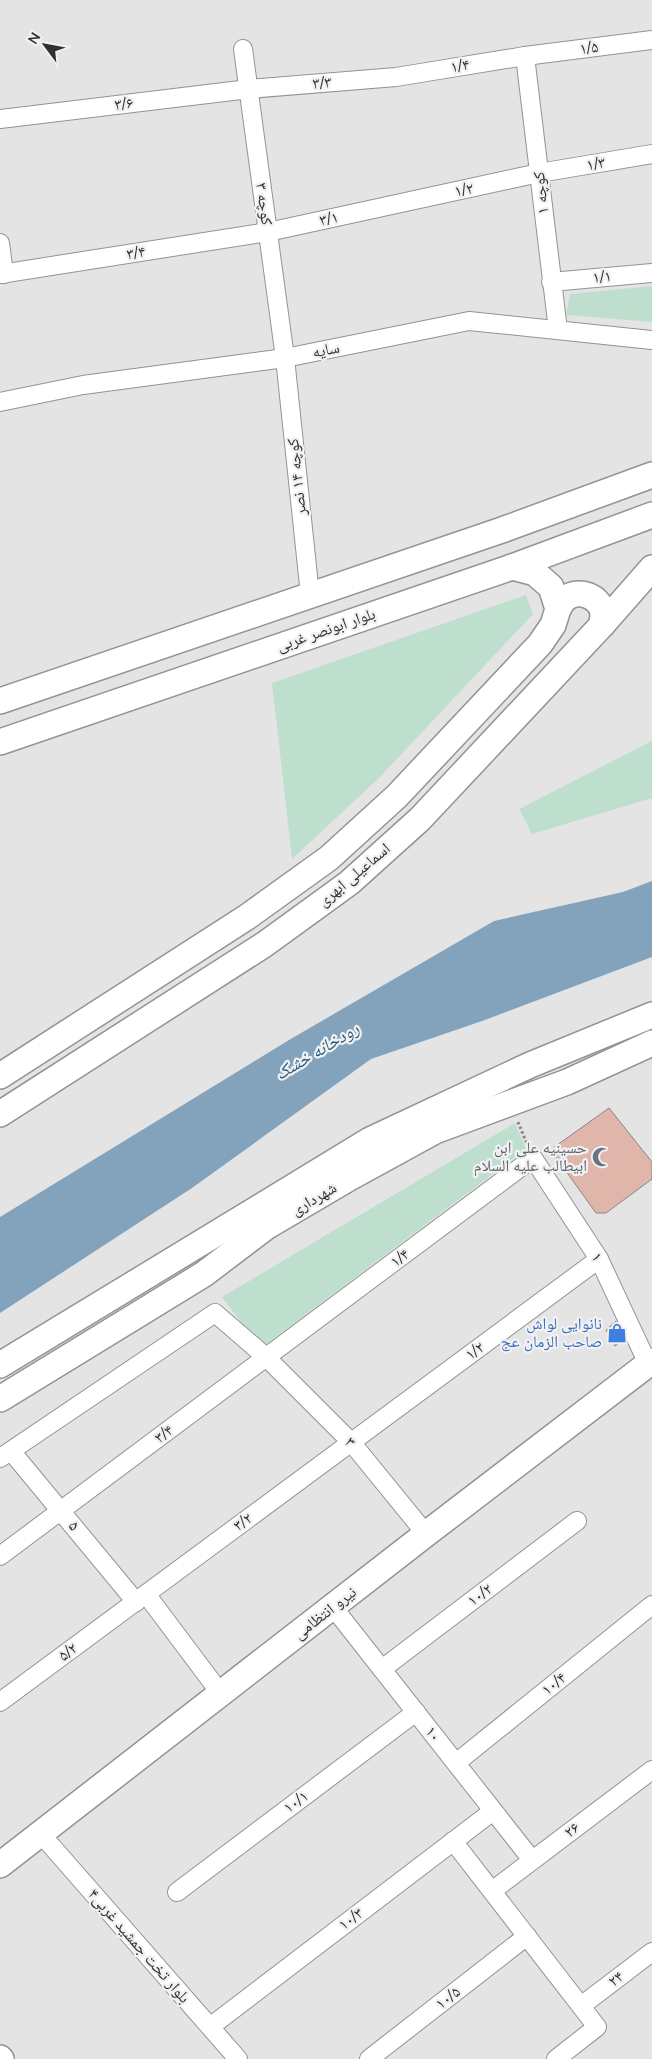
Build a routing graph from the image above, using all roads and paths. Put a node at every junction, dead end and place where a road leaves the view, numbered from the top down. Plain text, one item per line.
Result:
1 (652, 40) edge
2 (243, 49) dead end
3 (525, 56) junction
4 (396, 77) joint
5 (249, 89) junction
6 (0, 119) edge
7 (652, 154) edge
8 (539, 174) junction
9 (390, 206) joint
10 (268, 232) junction
11 (0, 243) edge
12 (652, 272) edge
13 (2, 274) edge
14 (551, 282) junction
15 (558, 330) junction
16 (652, 340) edge
17 (285, 358) junction
18 (0, 402) edge
19 (652, 475) edge
20 (652, 515) edge
21 (512, 566) junction
22 (652, 568) edge
23 (310, 595) junction
24 (558, 608) junction
25 (602, 625) junction
26 (79, 674) junction
27 (0, 701) edge
28 (91, 711) junction
29 (0, 742) edge
30 (652, 1015) edge
31 (652, 1043) edge
32 (0, 1076) edge
33 (514, 1101) junction
34 (0, 1114) edge
35 (533, 1158) junction
36 (599, 1259) junction
37 (266, 1358) junction
38 (0, 1365) edge
39 (651, 1366) edge
40 (0, 1399) edge
41 (351, 1442) junction
42 (6, 1455) edge
43 (62, 1510) junction
44 (577, 1521) dead end
45 (426, 1534) junction
46 (0, 1556) edge
47 (141, 1598) junction
48 (652, 1605) edge
49 (333, 1607) junction
50 (382, 1669) junction
51 (220, 1694) junction
52 (0, 1702) edge
53 (416, 1712) junction
54 (456, 1763) junction
55 (652, 1770) edge
56 (493, 1810) junction
57 (41, 1834) junction
58 (453, 1841) junction
59 (532, 1860) junction
60 (0, 1865) edge
61 (492, 1891) junction
62 (177, 1892) dead end
63 (527, 1936) junction
64 (652, 1952) edge
65 (581, 2006) junction
66 (210, 2027) junction
67 (238, 2059) edge
68 (369, 2059) edge
69 (556, 2059) edge

1 - 3 street, ۱/۵
2 - 5 street, کوچه ۳
3 - 4 street, ۱/۴
3 - 8 street, کوچه ۱
4 - 5 street, ۳/۳
5 - 6 street, ۳/۶
5 - 10 street, کوچه ۳
7 - 8 street, ۱/۳
8 - 9 street, ۱/۲
8 - 14 street, کوچه ۱
9 - 10 street, ۳/۱
10 - 13 street, ۳/۴
10 - 17 street, کوچه ۳
11 - 13 street
12 - 14 street, ۱/۱
14 - 15 street, کوچه ۱
15 - 16 street, سایه
15 - 17 street, سایه
17 - 18 street, سایه
17 - 23 street, کوچه ۱۴ نصر
19 - 23 main road
20 - 21 main road, بلوار ابونصر غربی
21 - 24 main road
21 - 28 main road, بلوار ابونصر غربی
22 - 25 main road, اسماعیلی ابهری
23 - 26 main road
24 - 25 main road
24 - 32 main road, اسماعیلی ابهری
25 - 34 main road, اسماعیلی ابهری
26 - 27 main road
26 - 28 main road
28 - 29 main road, بلوار ابونصر غربی
30 - 38 main road, شهرداری
31 - 33 main road, شهرداری
33 - 35 path
33 - 40 main road, شهرداری
35 - 36 street, ۱
35 - 37 street, ۱/۴
36 - 39 street, ۱
36 - 41 street, ۱/۲
37 - 41 street, ۳
37 - 42 street, ۳
37 - 43 street, ۳/۴
39 - 45 main road, نیرو انتظامی
41 - 45 street, ۳
41 - 47 street, ۳/۲
42 - 43 street, ۵
43 - 46 street, ۳/۴
43 - 47 street, ۵
44 - 50 street, ۱۰/۲
45 - 49 main road, نیرو انتظامی
47 - 51 street, ۵
47 - 52 street, ۵/۲
48 - 54 street, ۱۰/۴
49 - 50 street, ۱۰
49 - 51 main road, نیرو انتظامی
50 - 53 street, ۱۰
51 - 57 main road, نیرو انتظامی
53 - 54 street, ۱۰
53 - 62 street, ۱۰/۱
54 - 56 street, ۱۰
55 - 59 street, ۲۶
56 - 58 street, ۱۰/۳
56 - 59 street, ۱۰
57 - 60 main road, نیرو انتظامی
57 - 66 street, بلوار تخت جمشید غربی۴
58 - 61 street
58 - 66 street, ۱۰/۳
59 - 61 street, ۲۶
61 - 63 street
63 - 65 street
63 - 68 street, ۱۰/۵
64 - 65 street, ۲۴
65 - 69 street
66 - 67 street, بلوار تخت جمشید غربی۴

